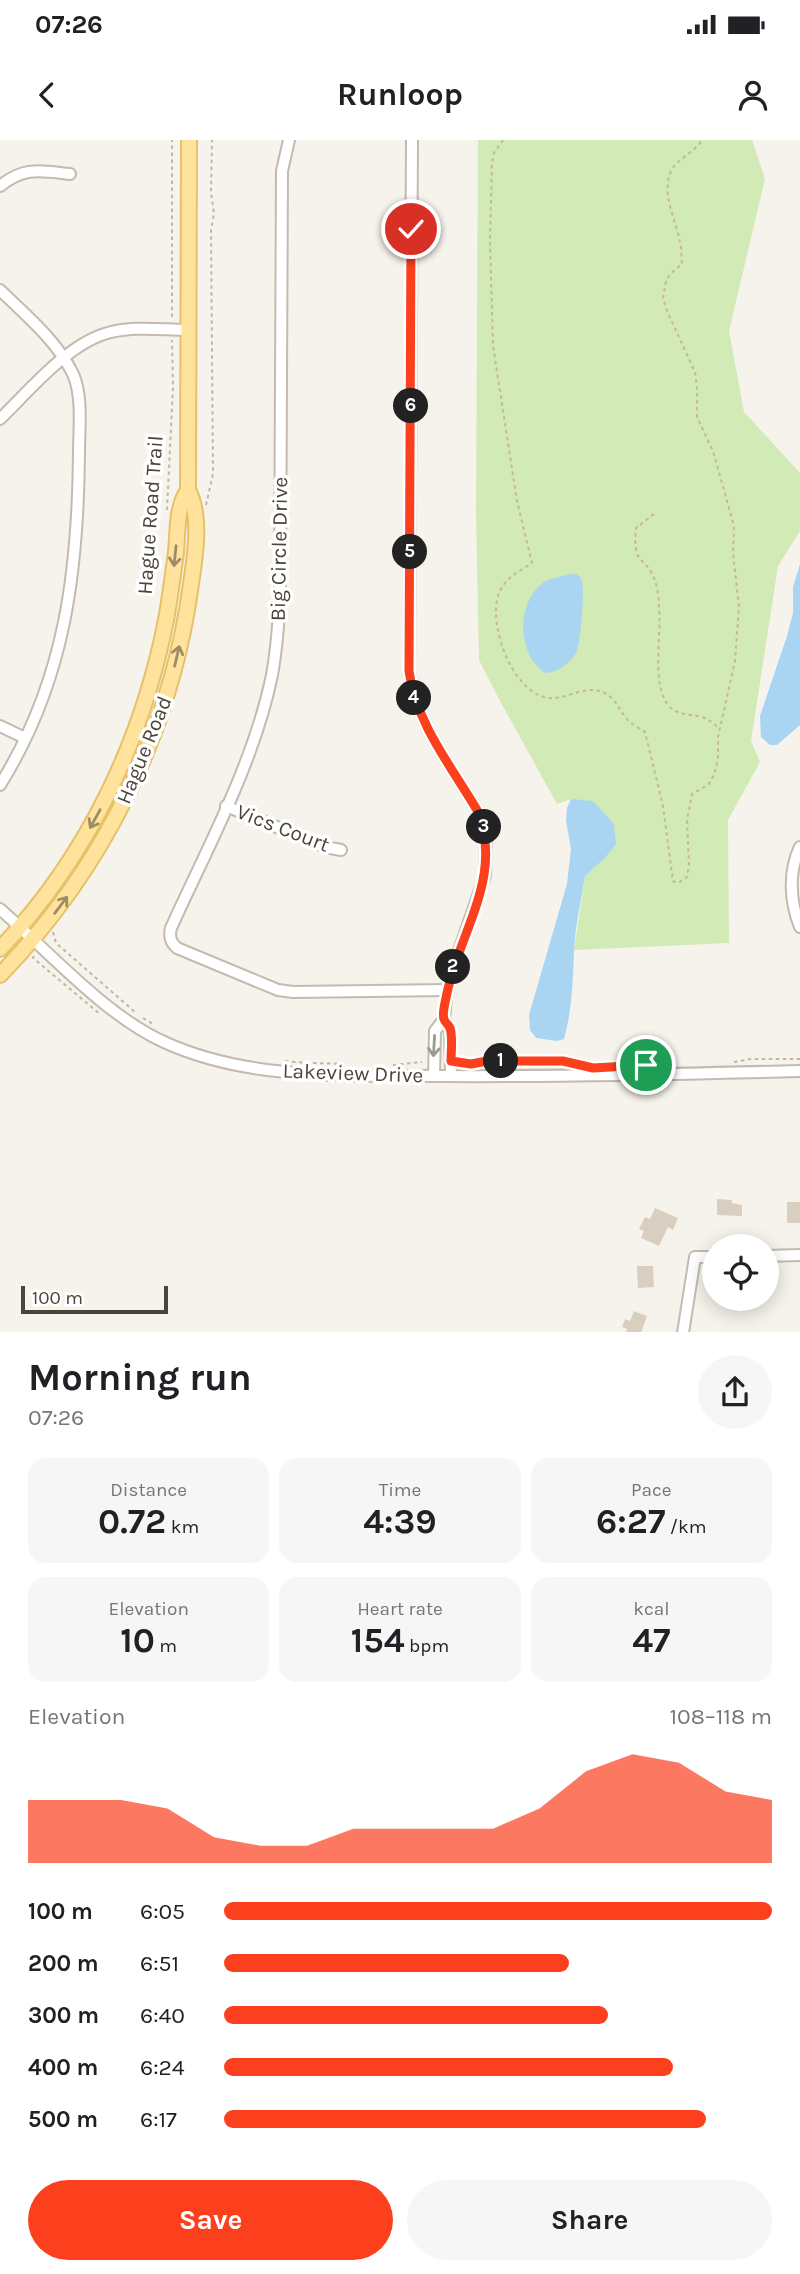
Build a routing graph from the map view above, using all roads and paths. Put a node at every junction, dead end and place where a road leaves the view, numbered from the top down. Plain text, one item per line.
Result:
1 (172, 140) edge
2 (188, 140) edge
3 (289, 140) edge
4 (412, 140) edge
5 (503, 140) edge
6 (702, 140) edge
7 (70, 174) dead end
8 (0, 186) edge
9 (0, 290) edge
10 (172, 308) dead end
11 (188, 330) junction
12 (172, 345) dead end
13 (64, 359) junction
14 (0, 419) edge
15 (188, 490) junction
16 (653, 514) dead end
17 (167, 516) dead end
18 (0, 726) edge
19 (719, 729) junction
20 (25, 738) junction
21 (0, 785) edge
22 (226, 806) junction
23 (800, 847) edge
24 (341, 850) dead end
25 (0, 909) edge
26 (20, 926) junction
27 (800, 927) edge
28 (53, 931) dead end
29 (33, 940) junction
30 (0, 949) edge
31 (0, 975) edge
32 (448, 990) junction
33 (444, 1019) junction
34 (155, 1025) dead end
35 (800, 1059) edge
36 (283, 1060) dead end
37 (451, 1061) junction
38 (730, 1062) dead end
39 (434, 1063) junction
40 (343, 1064) dead end
41 (389, 1065) dead end
42 (583, 1066) dead end
43 (800, 1071) edge
44 (434, 1076) junction
45 (451, 1076) junction
46 (800, 1255) edge
47 (779, 1256) edge
48 (702, 1257) edge
49 (683, 1332) edge

1 - 10 path
2 - 11 main road, Hague Road
3 - 22 street, Big Circle Drive
4 - 32 street
5 - 19 path
6 - 19 path
7 - 8 street
9 - 13 street
11 - 13 street
11 - 15 main road, Hague Road
12 - 17 path, Hague Road Trail
13 - 14 street
13 - 20 street
15 -> 26 main road, Hague Road
29 -> 15 main road, Hague Road
16 - 19 path
18 - 20 street
20 - 21 street
22 - 24 street, Vics Court
22 - 32 street, Big Circle Drive
23 - 27 street
25 - 26 street, Lakeview Drive
26 - 29 street, Lakeview Drive
26 - 30 main road, Hague Road
28 - 34 path
29 - 31 main road, Hague Road
29 - 44 street, Lakeview Drive
32 - 33 street
33 - 37 street
33 -> 39 street
35 - 38 path
36 - 40 path
37 - 42 path
37 - 45 street
39 - 41 path
39 - 44 street
43 - 45 street, Lakeview Drive
44 - 45 street, Lakeview Drive
46 - 47 street
48 - 49 street

